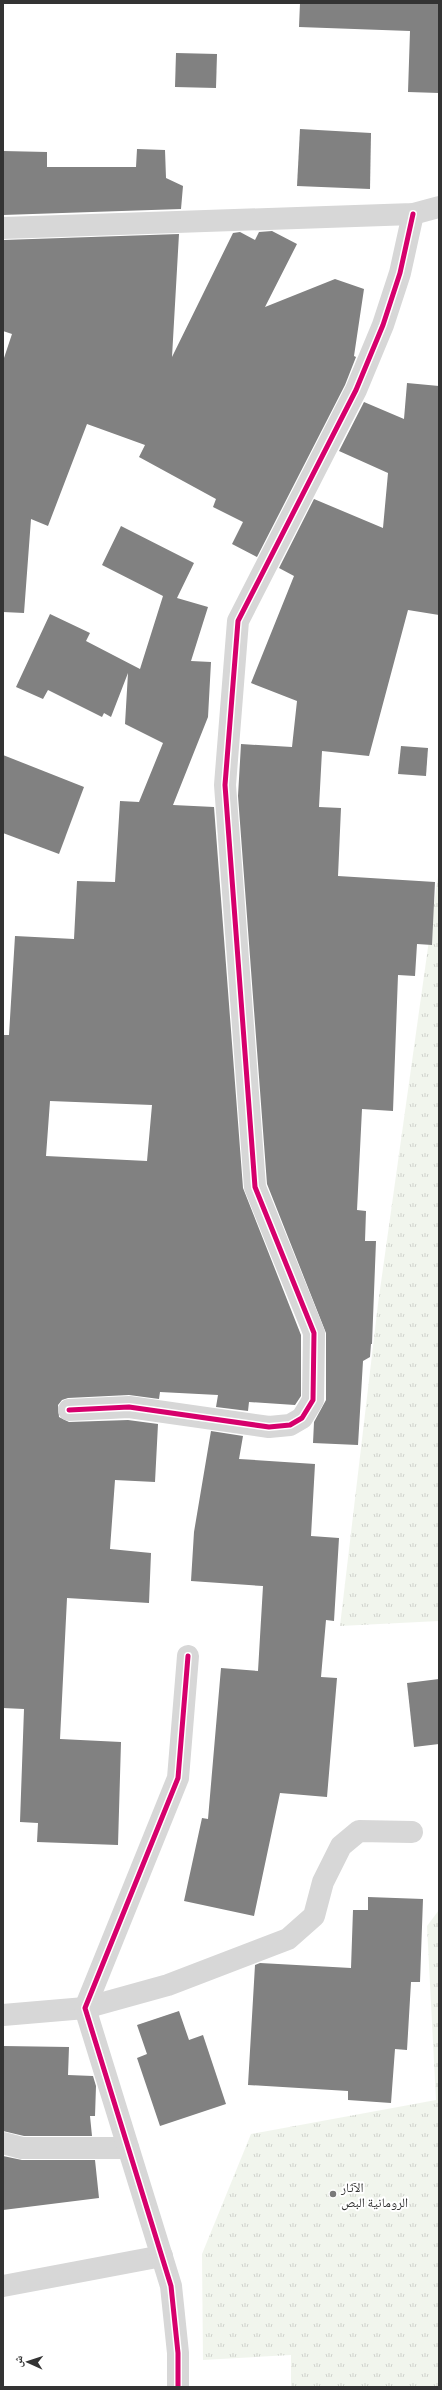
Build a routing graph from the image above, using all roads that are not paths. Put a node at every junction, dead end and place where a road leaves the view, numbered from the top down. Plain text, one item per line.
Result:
1 (439, 207) edge
2 (414, 214) junction
3 (3, 228) edge
4 (69, 1410) dead end
5 (188, 1656) dead end
6 (412, 1832) dead end
7 (85, 2008) junction
8 (3, 2015) edge
9 (3, 2143) edge
10 (128, 2148) junction
11 (162, 2256) junction
12 (3, 2286) edge
13 (178, 2387) edge

1 - 2 street
2 - 3 street
2 - 4 street
5 - 7 street
6 - 7 street
7 - 8 street
7 - 10 street
9 - 10 street
10 - 11 street
11 - 12 street
11 - 13 street

